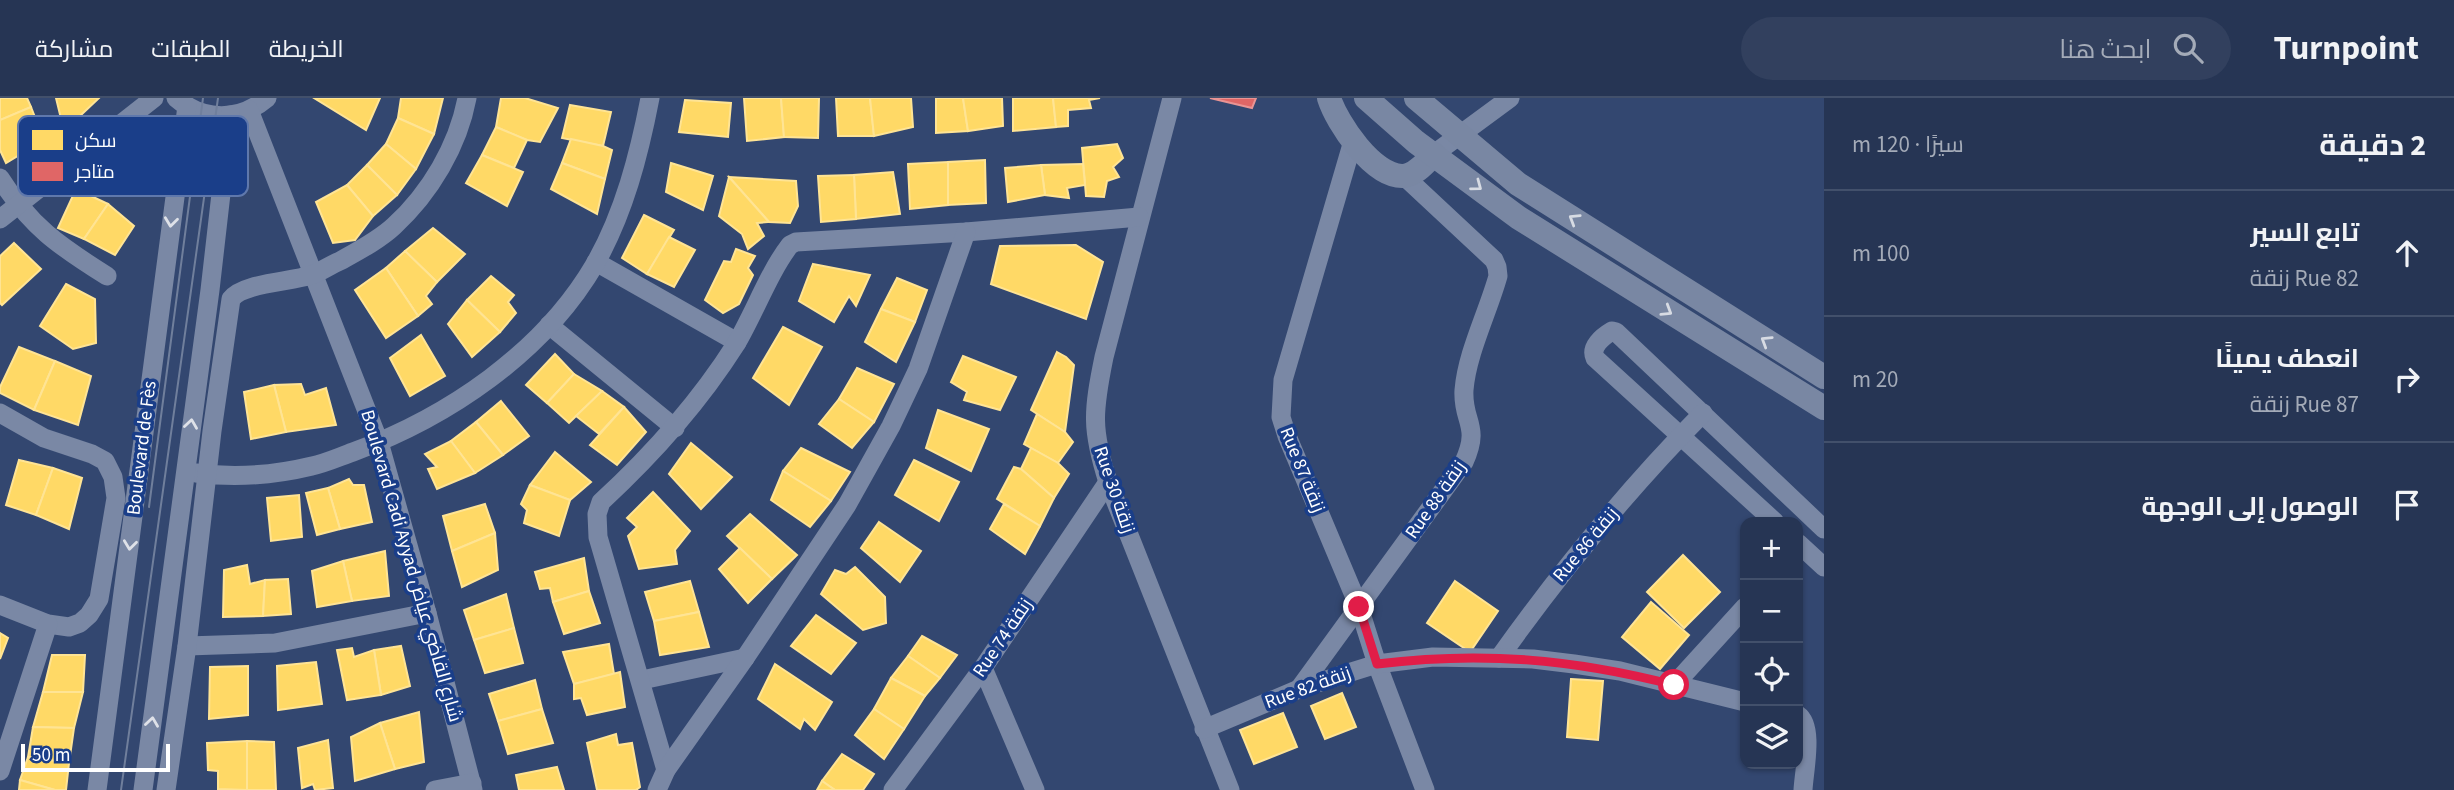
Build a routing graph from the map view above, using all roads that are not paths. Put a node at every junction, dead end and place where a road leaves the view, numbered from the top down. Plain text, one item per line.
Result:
1 (154, 98) edge
2 (267, 98) edge
3 (467, 98) edge
4 (650, 98) edge
5 (1172, 98) edge
6 (1329, 98) edge
7 (1366, 98) edge
8 (1416, 98) edge
9 (1510, 98) edge
10 (181, 102) edge
11 (240, 113) junction
12 (131, 116) edge
13 (239, 116) edge
14 (241, 116) edge
15 (248, 131) edge
16 (1460, 135) junction
17 (1353, 141) junction
18 (1434, 153) junction
19 (1404, 176) junction
20 (0, 178) edge
21 (29, 196) edge
22 (170, 196) edge
23 (226, 196) edge
24 (17, 205) junction
25 (1139, 217) junction
26 (0, 219) edge
27 (966, 232) junction
28 (596, 262) junction
29 (313, 274) junction
30 (107, 276) dead end
31 (549, 325) junction
32 (737, 342) junction
33 (1824, 377) edge
34 (1824, 408) edge
35 (0, 413) edge
36 (1703, 413) junction
37 (675, 428) junction
38 (1680, 437) junction
39 (379, 442) junction
40 (185, 472) junction
41 (207, 475) junction
42 (1108, 482) junction
43 (1769, 517) edge
44 (1821, 527) edge
45 (1803, 542) edge
46 (1803, 549) edge
47 (1824, 567) edge
48 (0, 605) edge
49 (1359, 607) junction
50 (1740, 612) edge
51 (428, 613) junction
52 (48, 624) junction
53 (187, 646) junction
54 (745, 658) junction
55 (1499, 658) junction
56 (1377, 664) junction
57 (983, 668) junction
58 (642, 680) junction
59 (1674, 685) junction
60 (1299, 689) junction
61 (1740, 701) edge
62 (1803, 720) edge
63 (1204, 729) junction
64 (0, 771) edge
65 (666, 771) junction
66 (473, 787) edge
67 (97, 790) edge
68 (143, 790) edge
69 (166, 790) edge
70 (435, 790) edge
71 (657, 790) edge
72 (893, 790) edge
73 (1035, 790) edge
74 (1230, 790) edge
75 (1425, 790) edge
76 (1803, 790) edge

1 - 12 street
2 - 11 street
3 - 29 street
4 - 28 street
5 - 25 street, Rue 30 زنقة
6 - 17 main road
7 - 18 main road
8 - 16 main road
9 - 16 street
10 - 11 street
13 -> 11 street
11 - 14 street, Boulevard Cadi Ayyad شارع القاضي عياض
15 - 29 street, Boulevard Cadi Ayyad شارع القاضي عياض
16 - 18 street
33 -> 16 main road
17 - 19 main road
17 - 49 street, Rue 87 زنقة
18 - 19 main road
18 -> 34 main road
19 - 49 street, Rue 88 زنقة
20 - 24 street
21 - 24 street
22 -> 67 street, Boulevard de Fès
40 -> 23 street
24 - 26 street
24 - 30 street
25 - 27 street
25 - 42 street, Rue 30 زنقة
27 - 32 street
27 - 54 street
28 - 31 street
28 - 32 street
29 - 39 street, Boulevard Cadi Ayyad شارع القاضي عياض
29 - 41 street
31 - 37 street
31 - 39 street
32 - 37 street
35 - 52 street
36 - 38 street, Rue 86 زنقة
36 - 38 street
36 - 44 street
37 - 58 street
38 - 43 street
38 - 55 street, Rue 86 زنقة
39 - 41 street
39 - 51 street, Boulevard Cadi Ayyad شارع القاضي عياض
40 - 41 street
68 -> 40 street
41 - 53 street
42 - 57 street, Rue 74 زنقة
42 - 63 street, Rue 30 زنقة
44 - 45 street
46 - 47 street
48 - 52 street
49 - 56 street, Rue 87 زنقة
49 - 60 street, Rue 88 زنقة
50 - 59 street
51 - 53 street
51 - 66 street, Boulevard Cadi Ayyad شارع القاضي عياض
52 - 64 street
53 - 69 street
54 - 58 street
54 - 65 street
55 - 56 street, Rue 82 زنقة
55 - 59 street, Rue 82 زنقة
56 - 60 street, Rue 82 زنقة
56 - 75 street, Rue 87 زنقة
57 - 72 street, Rue 74 زنقة
57 - 73 street
58 - 65 street
59 - 61 street, Rue 82 زنقة
60 - 63 street, Rue 82 زنقة
62 - 76 street
63 - 74 street, Rue 30 زنقة
65 - 71 street
66 - 70 street

